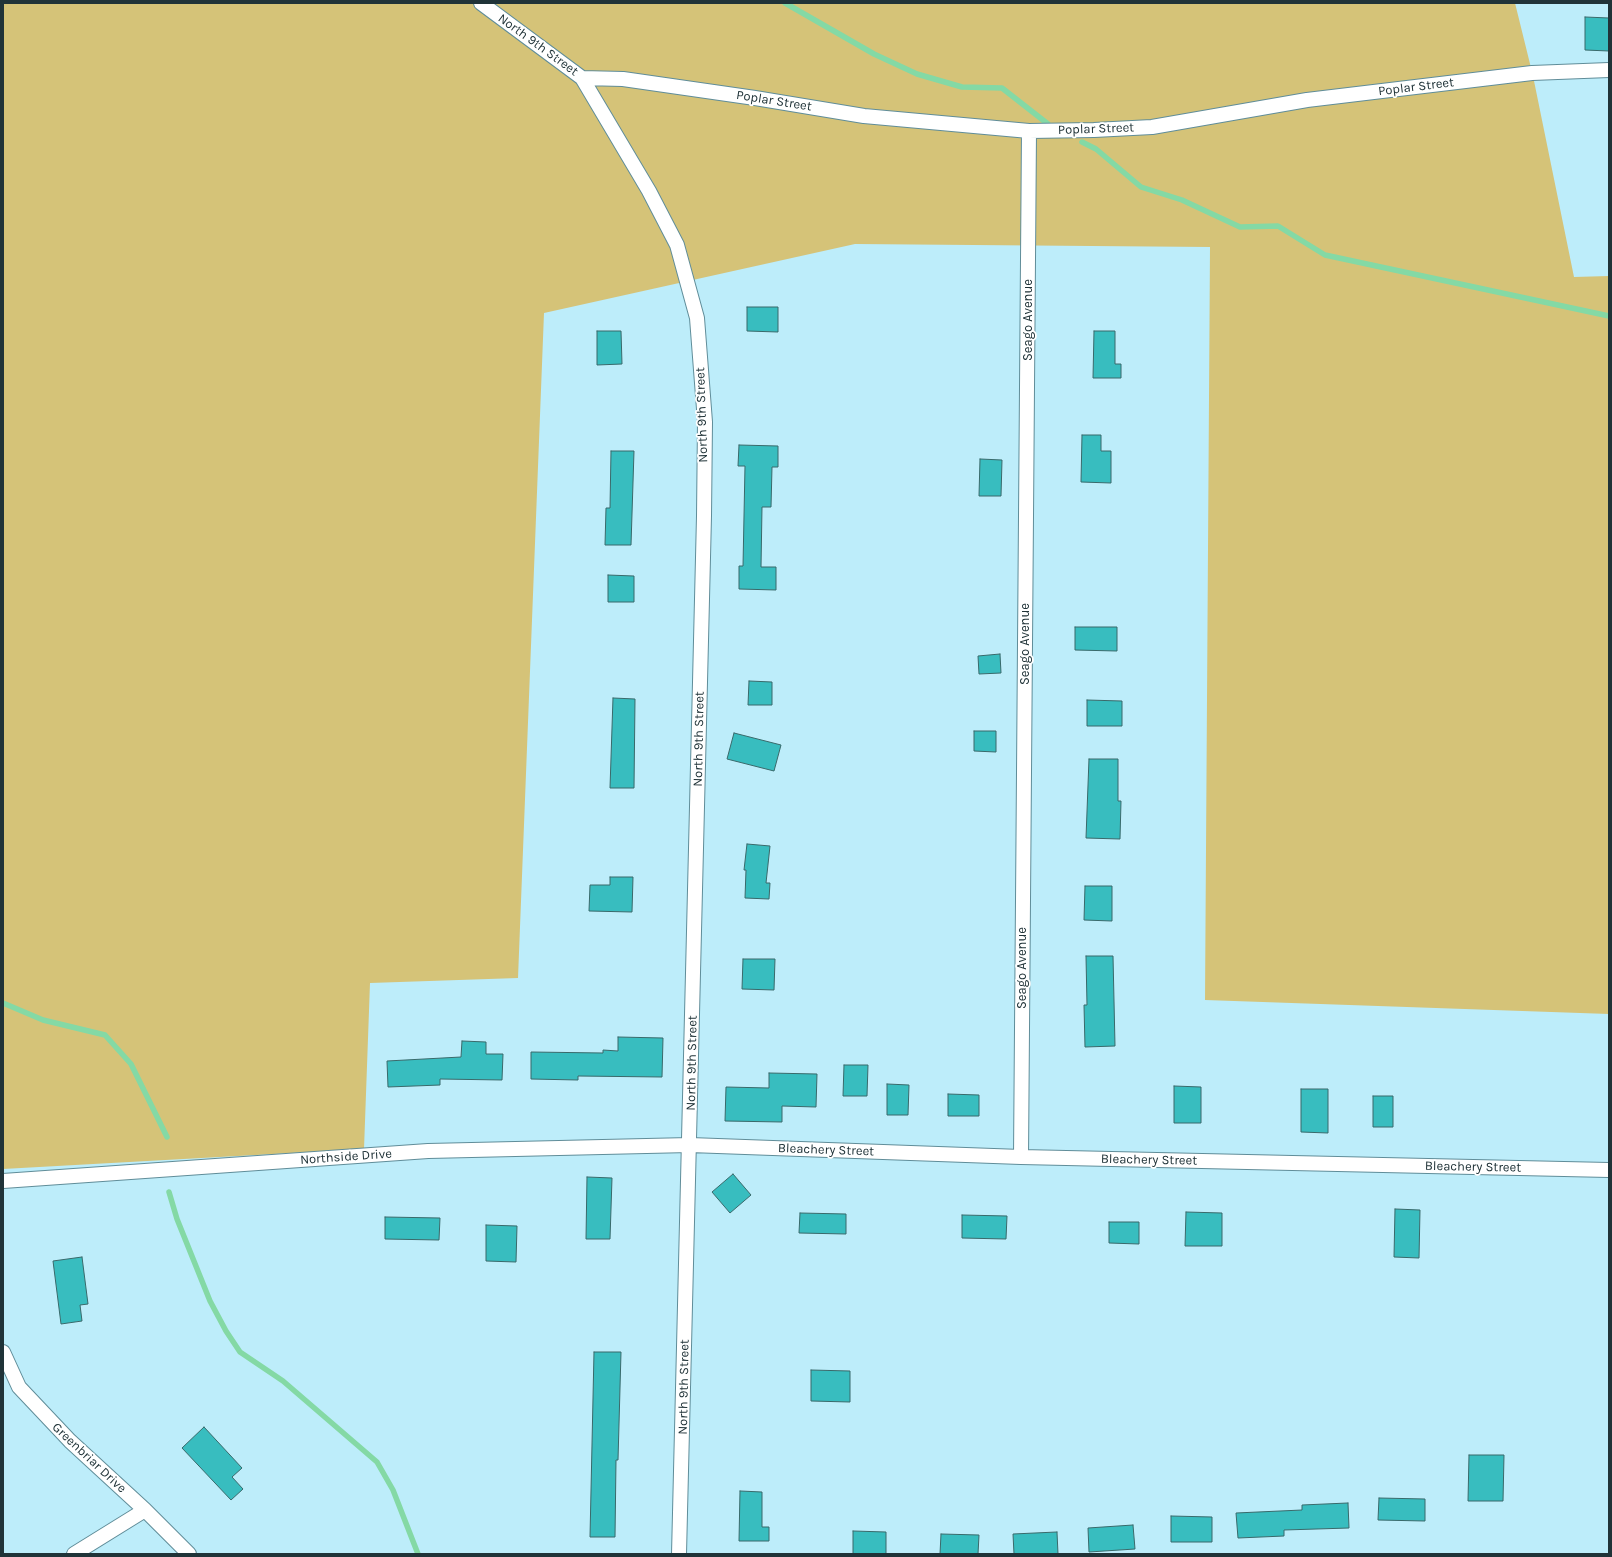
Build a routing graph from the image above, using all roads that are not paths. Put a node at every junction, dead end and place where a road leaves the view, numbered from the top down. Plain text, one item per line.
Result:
1 (481, 3) edge
2 (1609, 70) edge
3 (582, 78) junction
4 (1029, 131) junction
5 (690, 1145) junction
6 (1021, 1157) junction
7 (1609, 1170) edge
8 (3, 1181) edge
9 (3, 1352) edge
10 (145, 1510) junction
11 (74, 1554) edge
12 (189, 1554) edge
13 (680, 1554) edge

1 - 3 street, North 9th Street
2 - 4 street, Poplar Street
3 - 4 street, Poplar Street
3 - 5 street, North 9th Street
4 - 6 street, Seago Avenue
5 - 6 street, Bleachery Street
5 - 8 street, Northside Drive
5 - 13 street, North 9th Street
6 - 7 street, Bleachery Street
9 - 10 street, Greenbriar Drive
10 - 11 street
10 - 12 street, Greenbriar Drive

